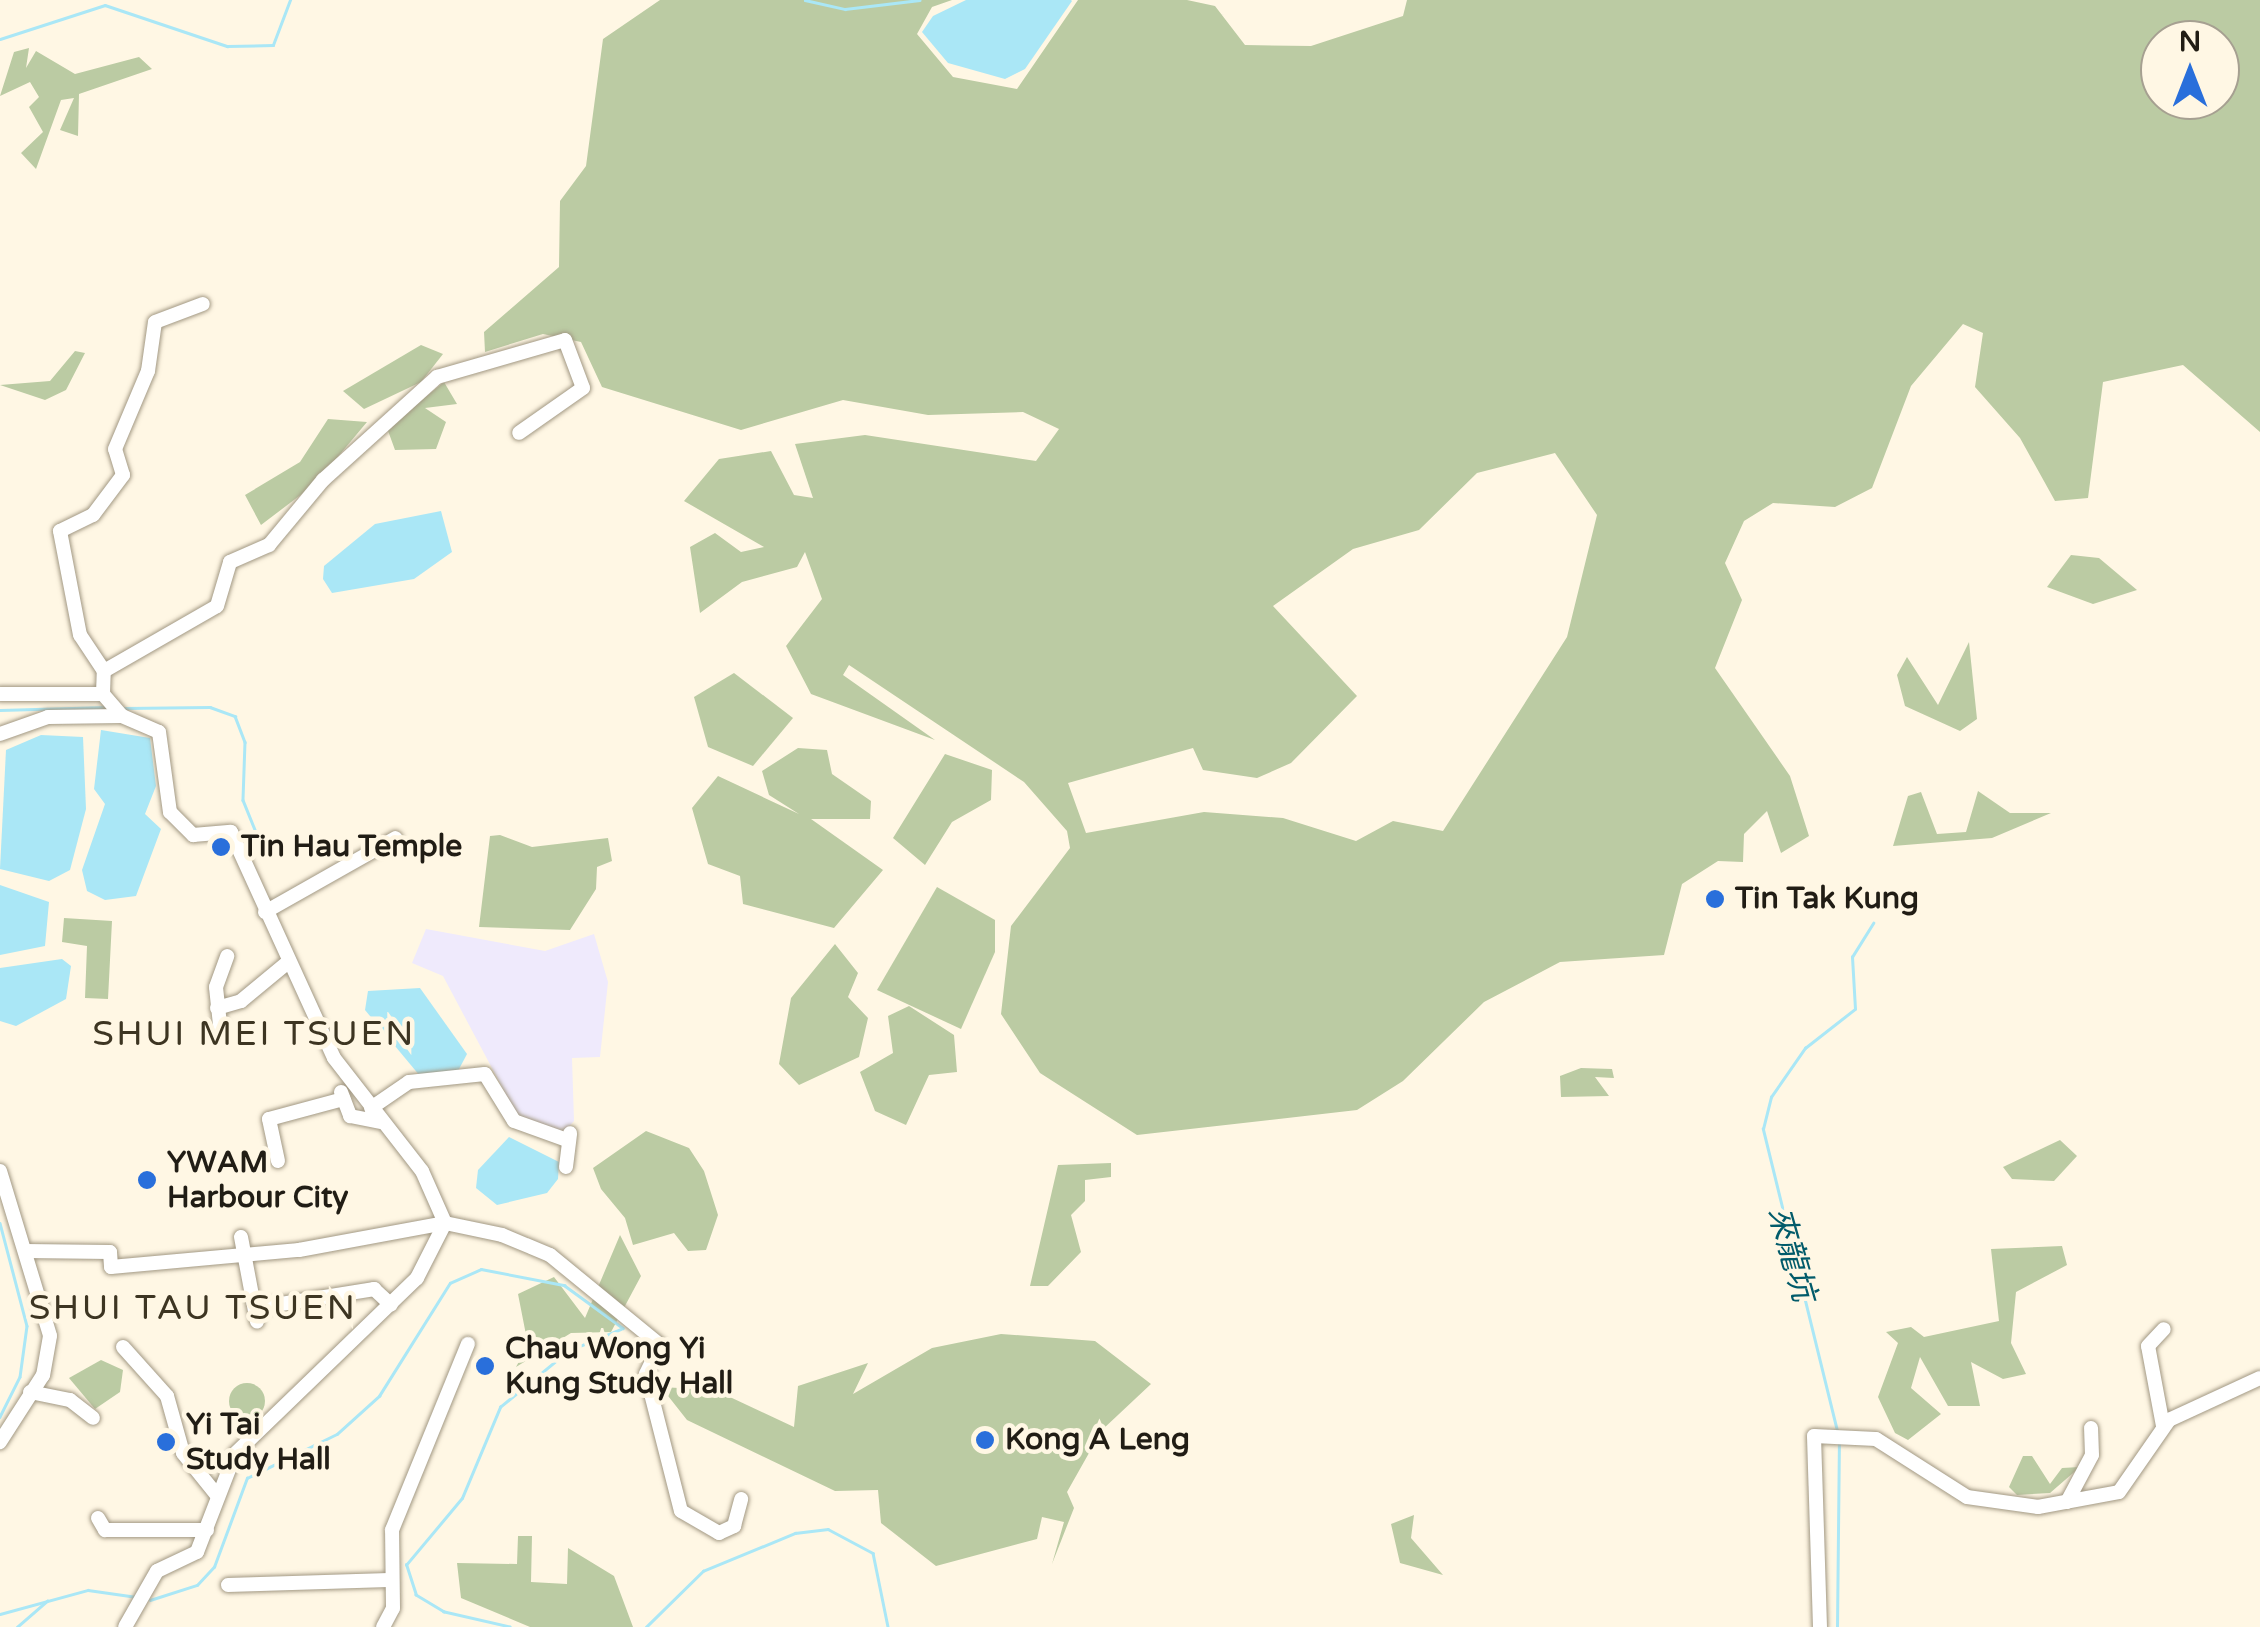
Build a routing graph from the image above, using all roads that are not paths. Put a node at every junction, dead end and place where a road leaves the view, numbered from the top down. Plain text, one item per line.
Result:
1 (203, 304) dead end
2 (518, 433) dead end
3 (104, 670) junction
4 (0, 694) edge
5 (105, 699) junction
6 (122, 716) junction
7 (0, 734) edge
8 (396, 838) dead end
9 (265, 912) junction
10 (227, 956) dead end
11 (288, 963) junction
12 (217, 1008) junction
13 (221, 1034) dead end
14 (371, 1108) junction
15 (381, 1122) junction
16 (278, 1162) dead end
17 (566, 1167) dead end
18 (0, 1171) edge
19 (445, 1223) junction
20 (241, 1237) dead end
21 (25, 1251) junction
22 (244, 1254) junction
23 (391, 1304) junction
24 (2164, 1329) dead end
25 (468, 1344) dead end
26 (123, 1346) dead end
27 (2260, 1378) edge
28 (30, 1392) junction
29 (93, 1418) dead end
30 (2163, 1426) junction
31 (2091, 1428) dead end
32 (0, 1442) edge
33 (216, 1494) junction
34 (741, 1499) dead end
35 (2066, 1502) junction
36 (98, 1518) dead end
37 (207, 1530) junction
38 (389, 1580) junction
39 (228, 1586) dead end
40 (125, 1627) edge
41 (384, 1627) edge
42 (1820, 1627) edge

1 - 3 street
2 - 3 street
3 - 5 street
4 - 5 street
5 - 6 street
6 - 7 street
6 - 9 street
8 - 9 street
9 - 11 street
10 - 12 street
11 - 12 street
11 - 14 street
12 - 13 street
14 - 15 street
14 - 17 street
15 - 16 street
15 - 19 street
18 - 21 street
19 - 22 street
19 - 23 street
19 - 34 street
20 - 22 street
21 - 22 street
21 - 28 street
22 - 23 street
23 - 33 street
24 - 30 street
25 - 38 street
26 - 33 street
27 - 30 street
28 - 29 street
28 - 32 street
30 - 35 street
31 - 35 street
33 - 37 street
35 - 42 street
36 - 37 street
37 - 40 street
38 - 39 street
38 - 41 street

